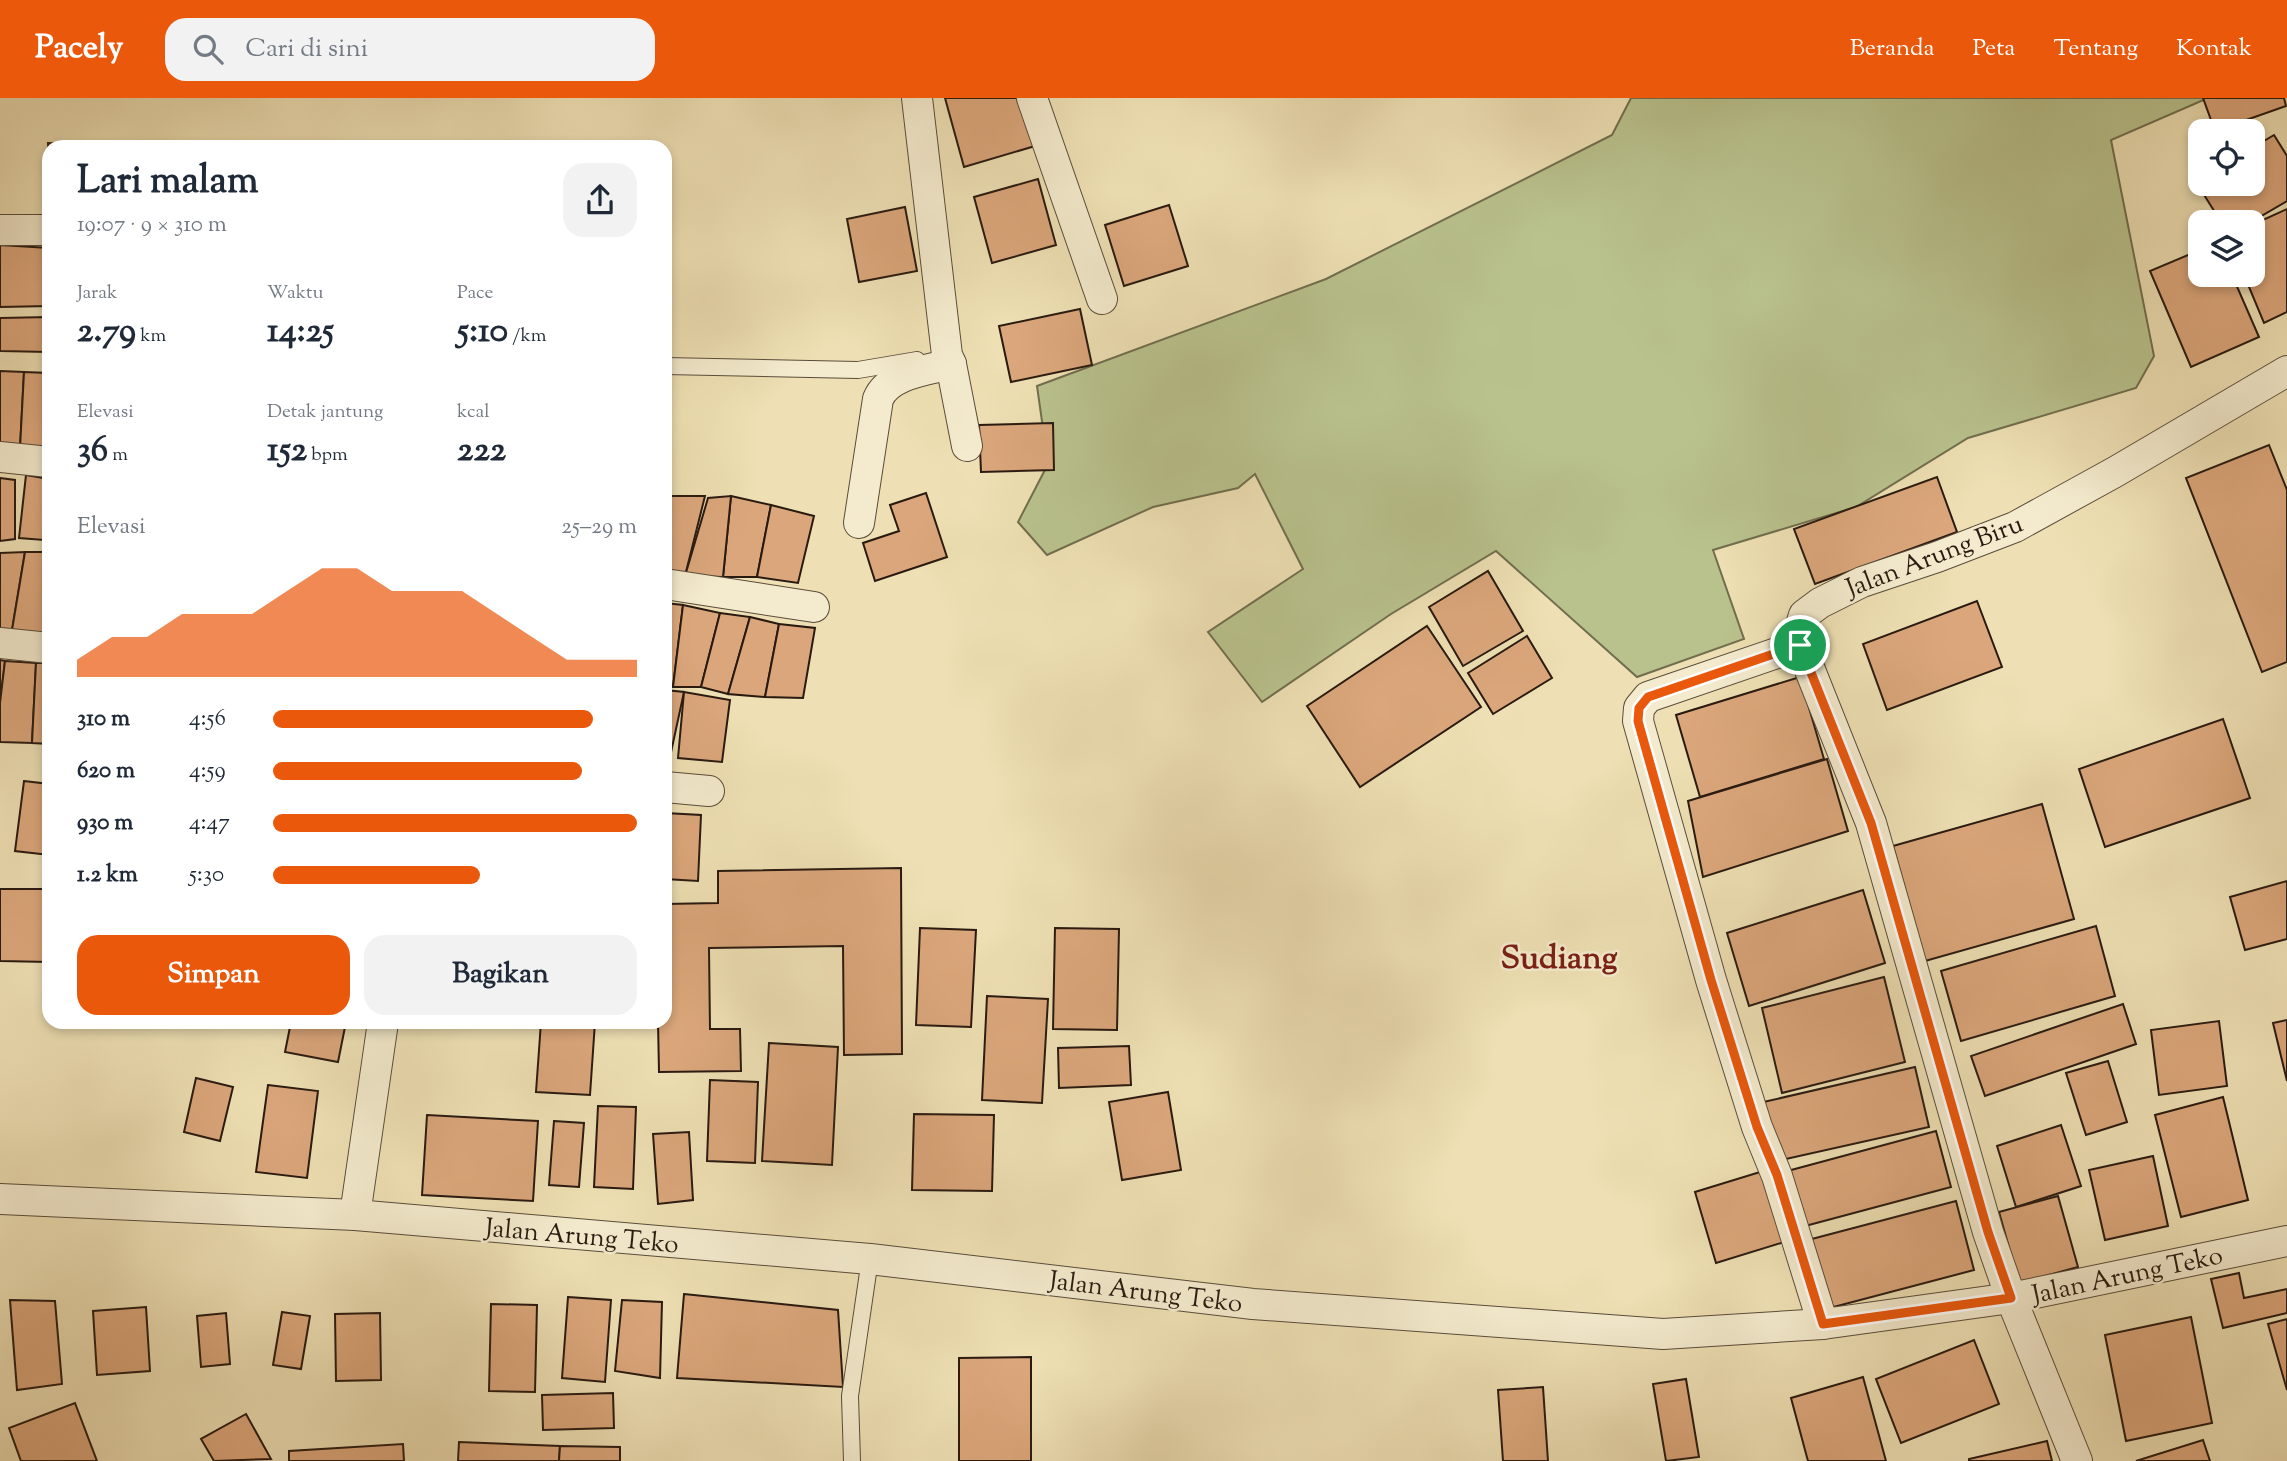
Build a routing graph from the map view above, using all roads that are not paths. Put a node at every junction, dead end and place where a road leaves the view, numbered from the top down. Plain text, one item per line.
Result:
1 (917, 98) edge
2 (1032, 98) edge
3 (0, 230) edge
4 (42, 230) edge
5 (1101, 299) dead end
6 (949, 359) junction
7 (672, 366) edge
8 (2287, 370) edge
9 (967, 446) dead end
10 (0, 457) edge
11 (42, 461) edge
12 (859, 523) dead end
13 (672, 585) edge
14 (814, 607) dead end
15 (0, 643) edge
16 (1800, 645) junction
17 (42, 647) edge
18 (672, 788) edge
19 (709, 791) dead end
20 (382, 1029) edge
21 (0, 1199) edge
22 (355, 1216) junction
23 (2287, 1241) edge
24 (870, 1259) junction
25 (2011, 1298) junction
26 (1823, 1324) junction
27 (852, 1461) edge
28 (2077, 1461) edge

1 - 6 street
2 - 5 street
3 - 4 street
6 - 7 lane
6 - 9 street
6 - 12 street
8 - 16 street, Jalan Arung Biru
10 - 11 street
13 - 14 street
15 - 17 street
16 - 25 street
16 - 26 street
18 - 19 street
20 - 22 street
21 - 22 street, Jalan Arung Teko
22 - 24 street, Jalan Arung Teko
23 - 25 street, Jalan Arung Teko
24 - 26 street, Jalan Arung Teko
24 - 27 lane
25 - 26 street, Jalan Arung Teko
25 - 28 street

